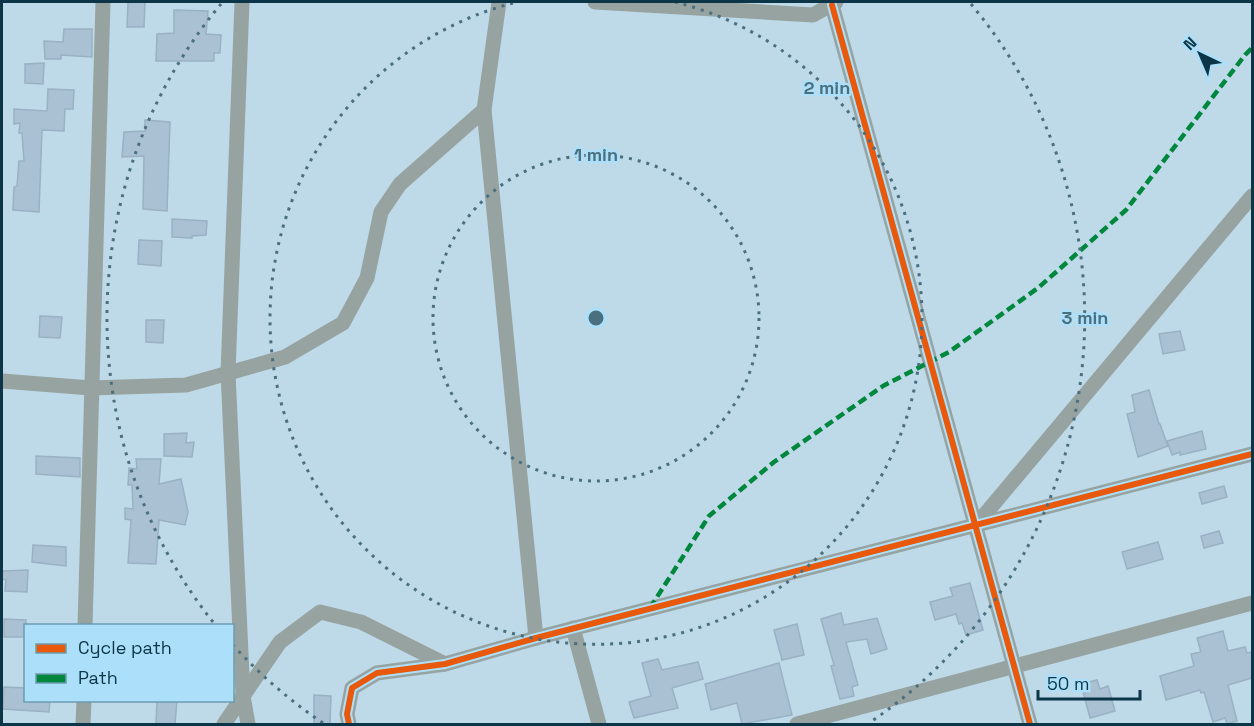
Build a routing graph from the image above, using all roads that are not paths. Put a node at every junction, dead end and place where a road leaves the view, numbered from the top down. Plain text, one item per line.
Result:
1 (103, 2) edge
2 (242, 2) edge
3 (499, 2) edge
4 (595, 2) edge
5 (834, 3) edge
6 (484, 110) junction
7 (1252, 196) edge
8 (228, 373) junction
9 (2, 381) edge
10 (91, 388) junction
11 (1252, 454) edge
12 (976, 525) junction
13 (1252, 603) edge
14 (85, 624) edge
15 (573, 628) junction
16 (536, 638) junction
17 (445, 664) junction
18 (1014, 666) junction
19 (243, 696) junction
20 (84, 702) edge
21 (83, 724) edge
22 (224, 724) edge
23 (248, 724) edge
24 (349, 724) edge
25 (599, 724) edge
26 (798, 724) edge
27 (1030, 724) edge

1 - 10 street
2 - 8 street
3 - 6 street
4 - 5 street
5 - 12 street
6 - 8 street
6 - 16 street
7 - 12 street
8 - 10 street
8 - 19 street
9 - 10 street
10 - 14 street
11 - 12 street
12 - 15 street
12 - 18 street
13 - 18 street
15 - 16 street
15 - 25 street
16 - 17 street
17 - 19 street
17 - 24 street
18 - 26 street
18 - 27 street
19 - 22 street
19 - 23 street
20 - 21 street

